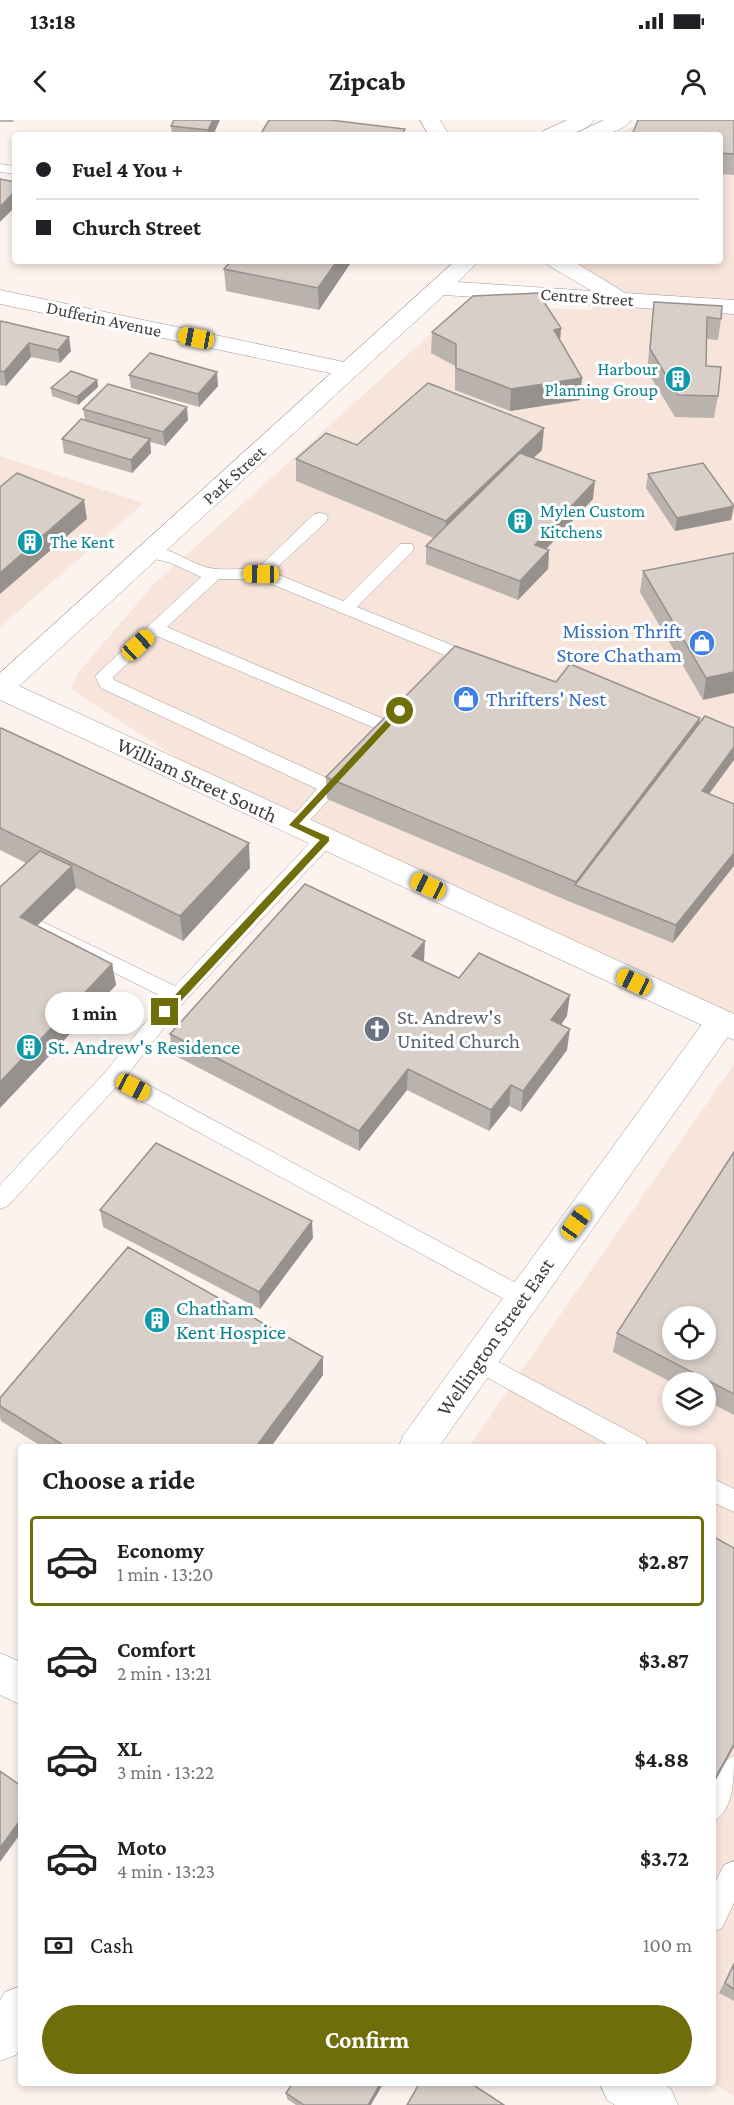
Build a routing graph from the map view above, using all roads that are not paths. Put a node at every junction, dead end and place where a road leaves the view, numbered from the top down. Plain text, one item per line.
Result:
1 (584, 120) edge
2 (621, 120) edge
3 (557, 132) edge
4 (595, 132) edge
5 (465, 264) edge
6 (562, 264) edge
7 (440, 288) junction
8 (0, 297) edge
9 (625, 300) junction
10 (734, 307) edge
11 (349, 370) junction
12 (320, 518) dead end
13 (406, 548) dead end
14 (150, 552) junction
15 (215, 573) junction
16 (261, 574) junction
17 (346, 608) junction
18 (155, 629) junction
19 (425, 685) edge
20 (0, 689) edge
21 (401, 710) edge
22 (385, 726) junction
23 (369, 743) edge
24 (354, 761) edge
25 (330, 787) junction
26 (294, 825) junction
27 (326, 839) junction
28 (0, 908) edge
29 (178, 996) junction
30 (730, 1017) edge
31 (114, 1076) junction
32 (0, 1200) edge
33 (523, 1298) junction
34 (478, 1361) junction
35 (419, 1444) edge
36 (626, 1444) edge
37 (716, 1491) edge
38 (734, 1501) edge
39 (0, 1671) edge
40 (18, 1683) edge
41 (734, 1769) edge
42 (716, 1802) edge
43 (734, 1875) edge
44 (716, 1910) edge
45 (18, 2012) edge
46 (0, 2039) edge

1 - 3 street
2 - 4 street
5 - 7 street, Park Street
6 - 9 street
7 - 9 street, Centre Street
7 - 11 street, Park Street
8 - 11 street, Dufferin Avenue
9 - 10 street, Centre Street
11 - 14 street, Park Street
12 - 16 lane
13 - 17 lane
14 - 15 lane
14 - 20 street, Park Street
15 - 16 lane
15 - 18 lane
16 - 17 lane
17 - 19 lane
18 - 22 lane
18 - 25 lane
20 - 26 street, William Street South
21 - 22 lane
22 - 23 lane
24 - 25 lane
25 - 26 lane
26 - 27 street, William Street South
27 - 29 lane
27 - 30 street, William Street South
28 - 29 lane
29 - 31 lane
30 - 33 street, Wellington Street East
31 - 32 lane
31 - 33 lane
33 - 34 street, Wellington Street East
34 - 35 street, Wellington Street East
34 - 36 lane
37 - 38 lane
39 - 40 street
41 - 42 lane
43 - 44 lane
45 - 46 street

